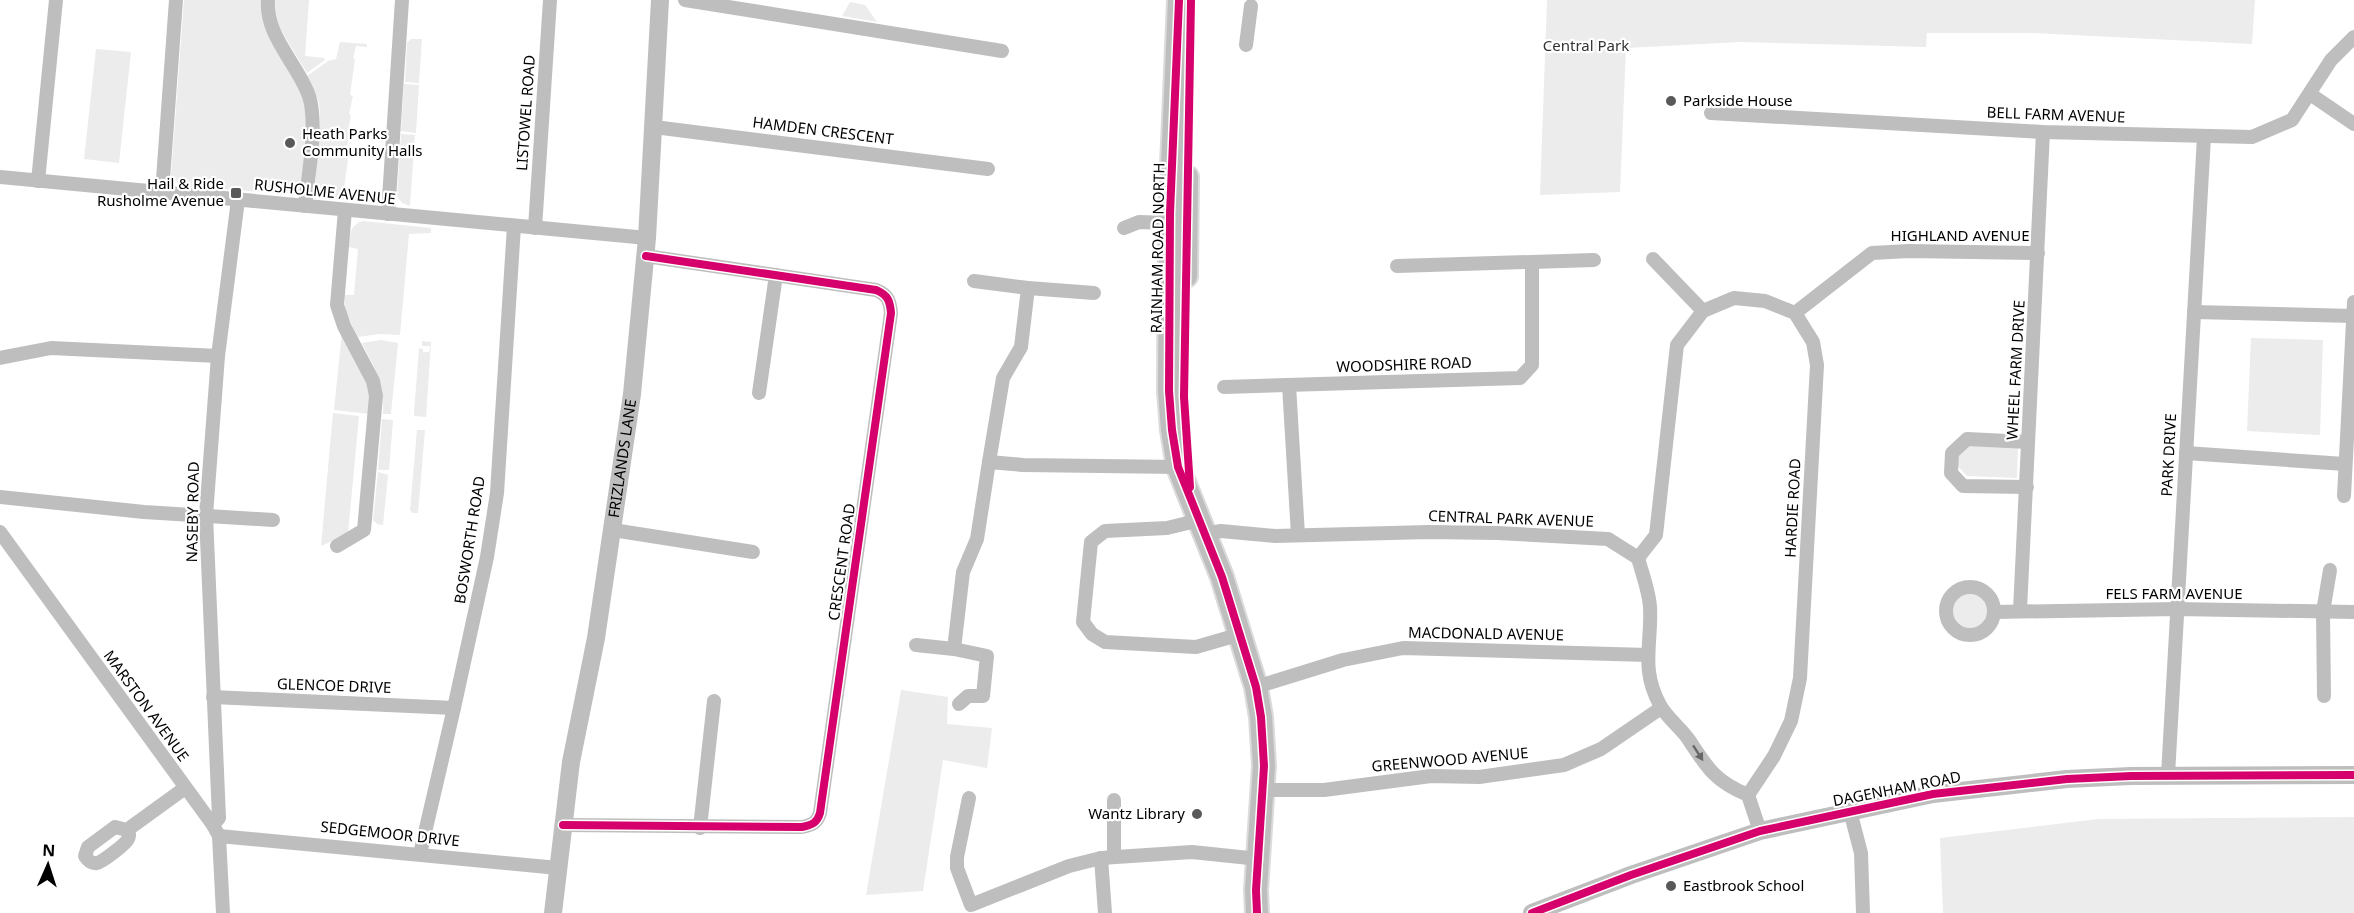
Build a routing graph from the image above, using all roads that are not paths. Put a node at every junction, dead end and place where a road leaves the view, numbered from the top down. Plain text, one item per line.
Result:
1 (56, 0) edge
2 (176, 0) edge
3 (268, 0) edge
4 (402, 0) edge
5 (550, 0) edge
6 (660, 0) edge
7 (685, 0) edge
8 (1179, 0) edge
9 (1191, 0) edge
10 (1251, 6) dead end
11 (2354, 37) edge
12 (1246, 45) dead end
13 (1002, 51) dead end
14 (2310, 94) junction
15 (1711, 113) dead end
16 (2354, 124) edge
17 (654, 127) junction
18 (2043, 132) junction
19 (2204, 137) junction
20 (988, 169) dead end
21 (0, 177) edge
22 (38, 181) junction
23 (162, 193) junction
24 (238, 200) junction
25 (305, 206) junction
26 (345, 210) junction
27 (388, 214) junction
28 (1170, 223) junction
29 (514, 226) junction
30 (535, 228) junction
31 (1124, 228) dead end
32 (646, 247) junction
33 (2038, 253) junction
34 (1653, 259) dead end
35 (1594, 260) dead end
36 (1532, 263) junction
37 (1397, 266) dead end
38 (776, 275) junction
39 (974, 281) dead end
40 (1028, 288) junction
41 (1094, 293) dead end
42 (2353, 309) edge
43 (1703, 311) junction
44 (2194, 312) junction
45 (1795, 313) junction
46 (218, 356) junction
47 (0, 358) edge
48 (1290, 386) junction
49 (1224, 387) dead end
50 (759, 393) dead end
51 (2028, 442) junction
52 (2186, 453) junction
53 (989, 462) junction
54 (2345, 464) junction
55 (1178, 466) junction
56 (2027, 487) junction
57 (1190, 493) junction
58 (2344, 496) dead end
59 (0, 498) edge
60 (207, 515) junction
61 (273, 520) dead end
62 (1202, 527) junction
63 (613, 530) junction
64 (0, 532) edge
65 (1298, 536) junction
66 (337, 546) dead end
67 (753, 552) dead end
68 (1638, 558) junction
69 (2330, 570) dead end
70 (2177, 609) junction
71 (2020, 610) junction
72 (1994, 612) dead end
73 (2323, 612) junction
74 (2354, 612) edge
75 (1241, 634) junction
76 (916, 645) dead end
77 (954, 650) junction
78 (1647, 655) junction
79 (1256, 687) junction
80 (2324, 696) dead end
81 (213, 697) junction
82 (714, 701) dead end
83 (959, 704) dead end
84 (454, 708) junction
85 (1661, 708) junction
86 (2168, 775) junction
87 (2354, 775) edge
88 (185, 788) junction
89 (1263, 790) junction
90 (1748, 795) junction
91 (969, 798) dead end
92 (1114, 800) dead end
93 (1850, 811) junction
94 (563, 825) junction
95 (700, 828) junction
96 (127, 830) dead end
97 (216, 830) junction
98 (1760, 831) junction
99 (420, 854) junction
100 (1107, 857) junction
101 (1259, 859) junction
102 (558, 867) junction
103 (223, 913) edge
104 (553, 913) edge
105 (1105, 913) edge
106 (1257, 913) edge
107 (1532, 913) edge
108 (1863, 913) edge

1 - 22 street
2 - 23 street
3 - 25 street
4 - 27 street
5 - 30 street, LISTOWEL ROAD
6 - 17 street, FRIZLANDS LANE
7 - 13 street
8 - 28 main road, RAINHAM ROAD NORTH
9 - 57 main road, RAINHAM ROAD NORTH
10 - 12 street
11 - 14 street, BELL FARM AVENUE
14 - 16 street
14 - 19 street, BELL FARM AVENUE
15 - 18 street, BELL FARM AVENUE
17 - 20 street, HAMDEN CRESCENT
17 - 32 street, FRIZLANDS LANE
18 - 19 street, BELL FARM AVENUE
18 - 33 street, WHEEL FARM DRIVE
19 - 44 street, PARK DRIVE
21 - 22 street, RUSHOLME AVENUE
22 - 23 street, RUSHOLME AVENUE
23 - 24 street, RUSHOLME AVENUE
24 - 25 street, RUSHOLME AVENUE
24 - 46 street, NASEBY ROAD
25 - 26 street, RUSHOLME AVENUE
26 - 27 street, RUSHOLME AVENUE
26 - 66 street
27 - 29 street, RUSHOLME AVENUE
28 - 31 street
28 - 55 main road, RAINHAM ROAD NORTH
29 - 30 street, RUSHOLME AVENUE
29 - 84 street, BOSWORTH ROAD
30 - 32 street, RUSHOLME AVENUE
32 - 38 street, CRESCENT ROAD
32 - 63 street, FRIZLANDS LANE
33 - 45 street, HIGHLAND AVENUE
33 - 51 street, WHEEL FARM DRIVE
34 - 43 street
35 - 36 street
36 - 37 street
36 - 48 street, WOODSHIRE ROAD
38 - 50 street
38 - 95 street, CRESCENT ROAD
39 - 40 street
40 - 41 street
40 - 53 street
42 - 44 street
42 - 54 street
43 - 45 street
43 - 68 street
44 - 52 street, PARK DRIVE
45 - 90 street, HARDIE ROAD
46 - 47 street
46 - 60 street, NASEBY ROAD
48 - 49 street, WOODSHIRE ROAD
48 - 65 street
51 - 56 street, WHEEL FARM DRIVE
51 - 56 street
52 - 54 street
52 - 70 street, PARK DRIVE
53 - 55 street
53 - 77 street
54 - 58 street
55 - 57 main road, RAINHAM ROAD NORTH
56 - 71 street, WHEEL FARM DRIVE
57 - 62 main road, RAINHAM ROAD NORTH
59 - 60 street
60 - 61 street
60 - 81 street, NASEBY ROAD
62 - 65 street, CENTRAL PARK AVENUE
62 - 75 main road, RAINHAM ROAD NORTH
62 - 75 street, CENTRAL PARK AVENUE
63 - 67 street
63 - 94 street, FRIZLANDS LANE
64 - 88 street, MARSTON AVENUE
65 - 68 street, CENTRAL PARK AVENUE
68 - 78 street
69 - 73 street
70 - 71 street, FELS FARM AVENUE
70 - 73 street, FELS FARM AVENUE
70 - 86 street, PARK DRIVE
71 - 72 street, FELS FARM AVENUE
73 - 74 street, FELS FARM AVENUE
73 - 80 street
75 - 79 main road, RAINHAM ROAD NORTH
76 - 77 street
77 - 83 street
78 - 79 street, MACDONALD AVENUE
78 - 85 street
79 - 89 main road, RAINHAM ROAD NORTH
81 - 84 street, GLENCOE DRIVE
81 - 97 street, NASEBY ROAD
82 - 95 street
84 - 99 street, BOSWORTH ROAD
85 - 89 street, GREENWOOD AVENUE
85 -> 90 street
86 - 87 street, DAGENHAM ROAD
86 - 93 street, DAGENHAM ROAD
88 - 96 street
88 - 97 street, MARSTON AVENUE
89 - 101 main road, RAINHAM ROAD NORTH
90 - 98 street
91 - 100 street
92 - 100 street
93 - 98 street, DAGENHAM ROAD
93 - 108 street
94 - 95 street, CRESCENT ROAD
94 - 102 street, FRIZLANDS LANE
97 - 99 street, SEDGEMOOR DRIVE
97 - 103 street
98 - 107 street, DAGENHAM ROAD
99 - 102 street, SEDGEMOOR DRIVE
100 - 101 street
100 - 105 street
101 - 106 main road, RAINHAM ROAD NORTH
102 - 104 street, FRIZLANDS LANE

